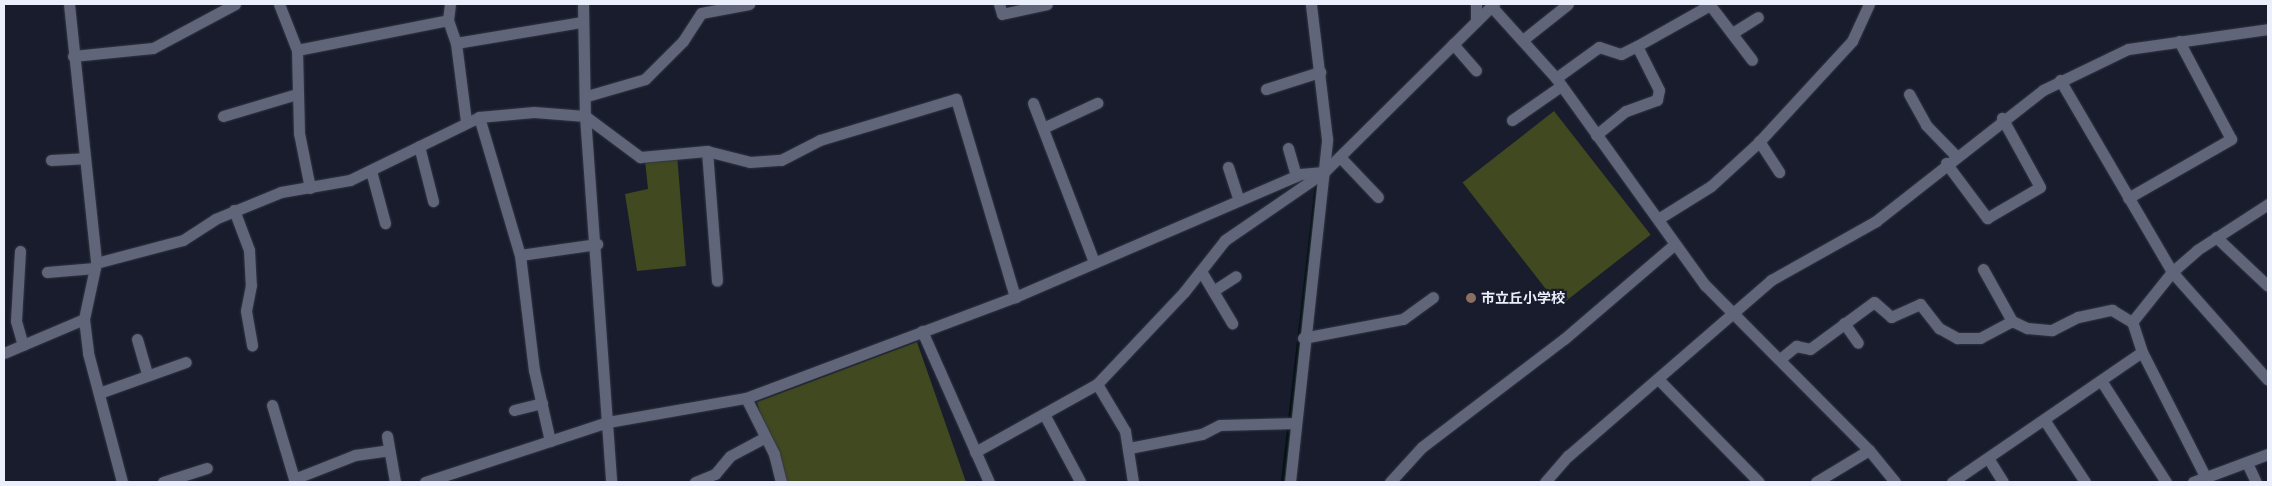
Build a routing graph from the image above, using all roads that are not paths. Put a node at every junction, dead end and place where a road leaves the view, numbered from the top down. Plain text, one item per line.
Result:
1 (69, 4) edge
2 (235, 4) edge
3 (279, 4) edge
4 (450, 4) edge
5 (749, 4) edge
6 (998, 4) edge
7 (1047, 4) edge
8 (1311, 4) edge
9 (1476, 4) edge
10 (1568, 4) edge
11 (1869, 4) edge
12 (586, 5) edge
13 (1492, 5) edge
14 (700, 9) edge
15 (1758, 17) dead end
16 (448, 20) junction
17 (1476, 21) junction
18 (582, 22) junction
19 (2268, 29) edge
20 (1734, 32) junction
21 (1524, 39) junction
22 (2179, 41) junction
23 (456, 43) junction
24 (1453, 44) junction
25 (1636, 46) junction
26 (297, 50) junction
27 (73, 56) junction
28 (1752, 60) dead end
29 (1476, 70) dead end
30 (1320, 72) junction
31 (2060, 80) junction
32 (1559, 82) junction
33 (1266, 89) dead end
34 (297, 94) junction
35 (1909, 94) dead end
36 (587, 96) junction
37 (1033, 103) dead end
38 (1097, 103) dead end
39 (223, 116) dead end
40 (585, 116) junction
41 (479, 117) junction
42 (2002, 118) junction
43 (1512, 120) dead end
44 (466, 121) junction
45 (1043, 128) junction
46 (1596, 135) junction
47 (1759, 141) junction
48 (419, 146) junction
49 (1288, 148) dead end
50 (707, 151) junction
51 (1956, 156) junction
52 (1340, 157) junction
53 (84, 158) junction
54 (51, 160) dead end
55 (1946, 163) junction
56 (1228, 167) dead end
57 (371, 171) junction
58 (1324, 172) junction
59 (1779, 172) dead end
60 (1296, 176) junction
61 (310, 188) junction
62 (1378, 198) dead end
63 (2128, 198) junction
64 (1239, 200) junction
65 (433, 201) dead end
66 (2268, 204) edge
67 (234, 210) junction
68 (1658, 219) junction
69 (385, 223) dead end
70 (2216, 237) junction
71 (597, 244) junction
72 (1676, 244) junction
73 (20, 251) dead end
74 (520, 255) junction
75 (1094, 262) junction
76 (96, 266) junction
77 (1982, 269) dead end
78 (1201, 270) junction
79 (46, 272) dead end
80 (2172, 272) junction
81 (1236, 276) dead end
82 (2266, 279) edge
83 (717, 281) dead end
84 (1213, 291) junction
85 (1015, 297) junction
86 (1433, 297) dead end
87 (1735, 312) junction
88 (84, 319) junction
89 (2012, 321) junction
90 (2132, 322) junction
91 (1232, 323) dead end
92 (1844, 324) junction
93 (922, 331) junction
94 (1303, 338) junction
95 (137, 339) dead end
96 (1858, 343) dead end
97 (23, 345) junction
98 (252, 345) dead end
99 (2142, 352) junction
100 (4, 353) edge
101 (1780, 359) junction
102 (186, 362) dead end
103 (147, 374) junction
104 (2268, 380) edge
105 (1660, 381) junction
106 (2102, 382) junction
107 (1097, 384) junction
108 (99, 393) junction
109 (746, 398) junction
110 (542, 403) junction
111 (272, 405) dead end
112 (514, 410) dead end
113 (1044, 414) junction
114 (2045, 421) junction
115 (608, 422) junction
116 (1296, 423) junction
117 (387, 436) dead end
118 (764, 438) junction
119 (550, 441) junction
120 (1130, 448) junction
121 (389, 450) junction
122 (1869, 450) junction
123 (975, 452) junction
124 (2268, 454) edge
125 (1988, 458) junction
126 (2247, 463) junction
127 (207, 468) dead end
128 (2207, 480) edge
129 (294, 481) edge
130 (1080, 481) dead end
131 (122, 482) edge
132 (163, 482) edge
133 (395, 482) edge
134 (425, 482) edge
135 (611, 482) edge
136 (695, 482) edge
137 (781, 482) edge
138 (989, 482) edge
139 (1133, 482) edge
140 (1290, 482) edge
141 (1390, 482) edge
142 (1545, 482) edge
143 (1759, 482) edge
144 (1816, 482) edge
145 (1895, 482) edge
146 (1952, 482) edge
147 (2003, 482) edge
148 (2085, 482) edge
149 (2166, 482) edge
150 (2194, 482) edge
151 (2256, 482) edge

1 - 27 street
2 - 27 street
3 - 26 street
4 - 16 street
5 - 14 street
6 - 7 street
8 - 30 street
9 - 17 street
10 - 21 street
11 - 47 street
12 - 18 street
13 - 17 street
13 - 21 street
14 - 36 street
15 - 20 street
16 - 23 street
16 - 26 street
17 - 24 street
18 - 23 street
18 - 36 street
19 - 22 street
20 - 25 street
20 - 28 street
21 - 32 street
22 - 31 street
22 - 63 street
23 - 44 street
24 - 29 street
24 - 52 street
25 - 32 street
25 - 46 street
26 - 34 street
27 - 53 street
30 - 33 street
30 - 58 street
31 - 42 street
31 - 63 street
32 - 43 street
32 - 46 street
34 - 39 street
34 - 61 street
35 - 51 street
36 - 40 street
37 - 45 street
38 - 45 street
40 - 41 street
40 - 50 street
40 - 71 street
41 - 44 street
41 - 74 street
42 - 51 street
42 - 55 street
44 - 48 street
45 - 75 street
46 - 68 street
47 - 59 street
47 - 68 street
48 - 57 street
48 - 65 street
49 - 60 street
50 - 83 street
50 - 85 street
51 - 55 street
52 - 58 street
52 - 62 street
53 - 54 street
53 - 76 street
55 - 87 street
56 - 64 street
57 - 61 street
57 - 69 street
58 - 60 street
58 - 78 street
58 - 94 street
60 - 64 street
61 - 67 street
63 - 80 street
64 - 75 street
66 - 70 street
67 - 76 street
67 - 98 street
68 - 72 street
70 - 80 street
70 - 82 street
71 - 74 street
71 - 115 street
72 - 87 street
72 - 141 street
73 - 97 street
74 - 110 street
75 - 85 street
76 - 79 street
76 - 88 street
77 - 89 street
78 - 84 street
78 - 107 street
80 - 90 street
80 - 104 street
81 - 84 street
84 - 91 street
85 - 93 street
86 - 94 street
87 - 101 street
87 - 105 street
88 - 97 street
88 - 108 street
89 - 90 street
89 - 92 street
90 - 99 street
92 - 96 street
92 - 101 street
93 - 109 street
93 - 123 street
94 - 116 street
95 - 103 street
97 - 100 street
99 - 106 street
99 - 128 street
101 - 122 street
102 - 103 street
103 - 108 street
105 - 142 street
105 - 143 street
106 - 114 street
106 - 149 street
107 - 113 street
107 - 120 street
108 - 131 street
109 - 115 street
109 - 118 street
110 - 112 street
110 - 119 street
111 - 129 street
113 - 123 street
113 - 130 street
114 - 125 street
114 - 148 street
115 - 119 street
115 - 135 street
116 - 120 street
116 - 140 street
117 - 121 street
118 - 136 street
118 - 137 street
119 - 134 street
120 - 139 street
121 - 129 street
121 - 133 street
122 - 144 street
122 - 145 street
123 - 138 street
124 - 126 street
125 - 146 street
125 - 147 street
126 - 128 street
126 - 151 street
127 - 132 street
128 - 150 street

